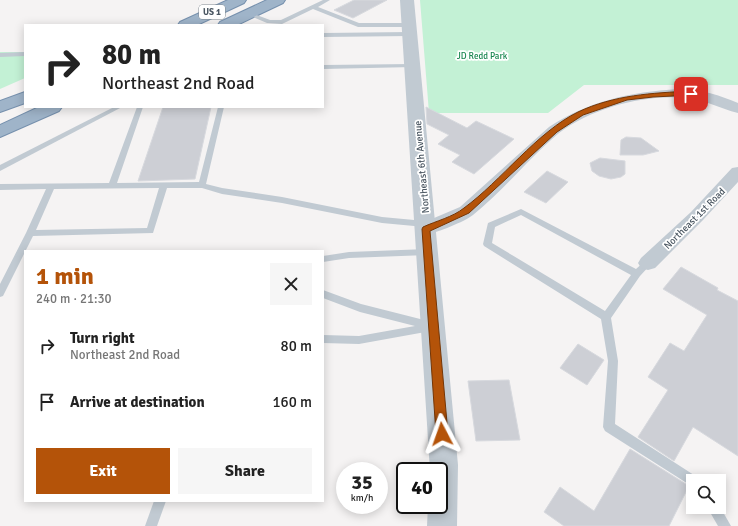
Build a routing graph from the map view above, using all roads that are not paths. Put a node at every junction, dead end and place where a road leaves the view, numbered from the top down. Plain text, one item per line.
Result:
1 (239, 0) edge
2 (278, 0) edge
3 (327, 0) edge
4 (407, 0) edge
5 (313, 7) junction
6 (249, 14) junction
7 (282, 22) junction
8 (187, 24) edge
9 (227, 24) edge
10 (287, 24) edge
11 (409, 30) junction
12 (324, 35) edge
13 (24, 54) edge
14 (0, 55) edge
15 (412, 66) junction
16 (324, 67) edge
17 (691, 94) junction
18 (738, 94) edge
19 (24, 97) edge
20 (0, 107) edge
21 (51, 108) edge
22 (117, 108) edge
23 (140, 108) edge
24 (221, 108) edge
25 (738, 109) edge
26 (0, 132) edge
27 (0, 168) edge
28 (738, 172) edge
29 (51, 186) junction
30 (112, 186) junction
31 (164, 186) junction
32 (202, 186) junction
33 (0, 187) edge
34 (426, 226) junction
35 (30, 233) junction
36 (428, 252) junction
37 (324, 260) edge
38 (642, 268) junction
39 (0, 293) edge
40 (324, 294) edge
41 (606, 317) junction
42 (434, 327) junction
43 (324, 339) edge
44 (686, 476) edge
45 (160, 502) edge
46 (717, 514) edge
47 (151, 526) edge
48 (442, 526) edge
49 (725, 526) edge

1 - 8 highway, US 1
2 - 6 highway, US 1
3 - 5 lane
4 - 11 street, Northeast 6th Avenue
5 - 7 lane
5 - 11 lane
6 - 7 lane
6 - 9 highway, US 1
7 - 10 lane
11 - 12 lane
11 - 15 street, Northeast 6th Avenue
13 - 14 lane
15 - 16 lane
15 - 34 street, Northeast 6th Avenue
17 - 18 street
17 - 25 street
17 - 34 street
19 - 20 highway
21 - 26 highway
22 - 27 lane
23 - 30 lane
24 - 32 lane
28 - 38 street, Northeast 1st Road
29 - 30 lane
29 - 33 lane
29 - 35 lane
30 - 31 lane
31 - 32 lane
31 - 35 lane
32 - 34 lane
34 - 36 street, Northeast 6th Avenue
35 - 39 lane
36 - 37 lane
36 - 42 street, Northeast 6th Avenue
38 - 41 lane
38 - 41 lane
40 - 42 lane
41 - 44 lane
42 - 43 lane
42 - 48 street, Northeast 6th Avenue
45 - 47 lane
46 - 49 lane

